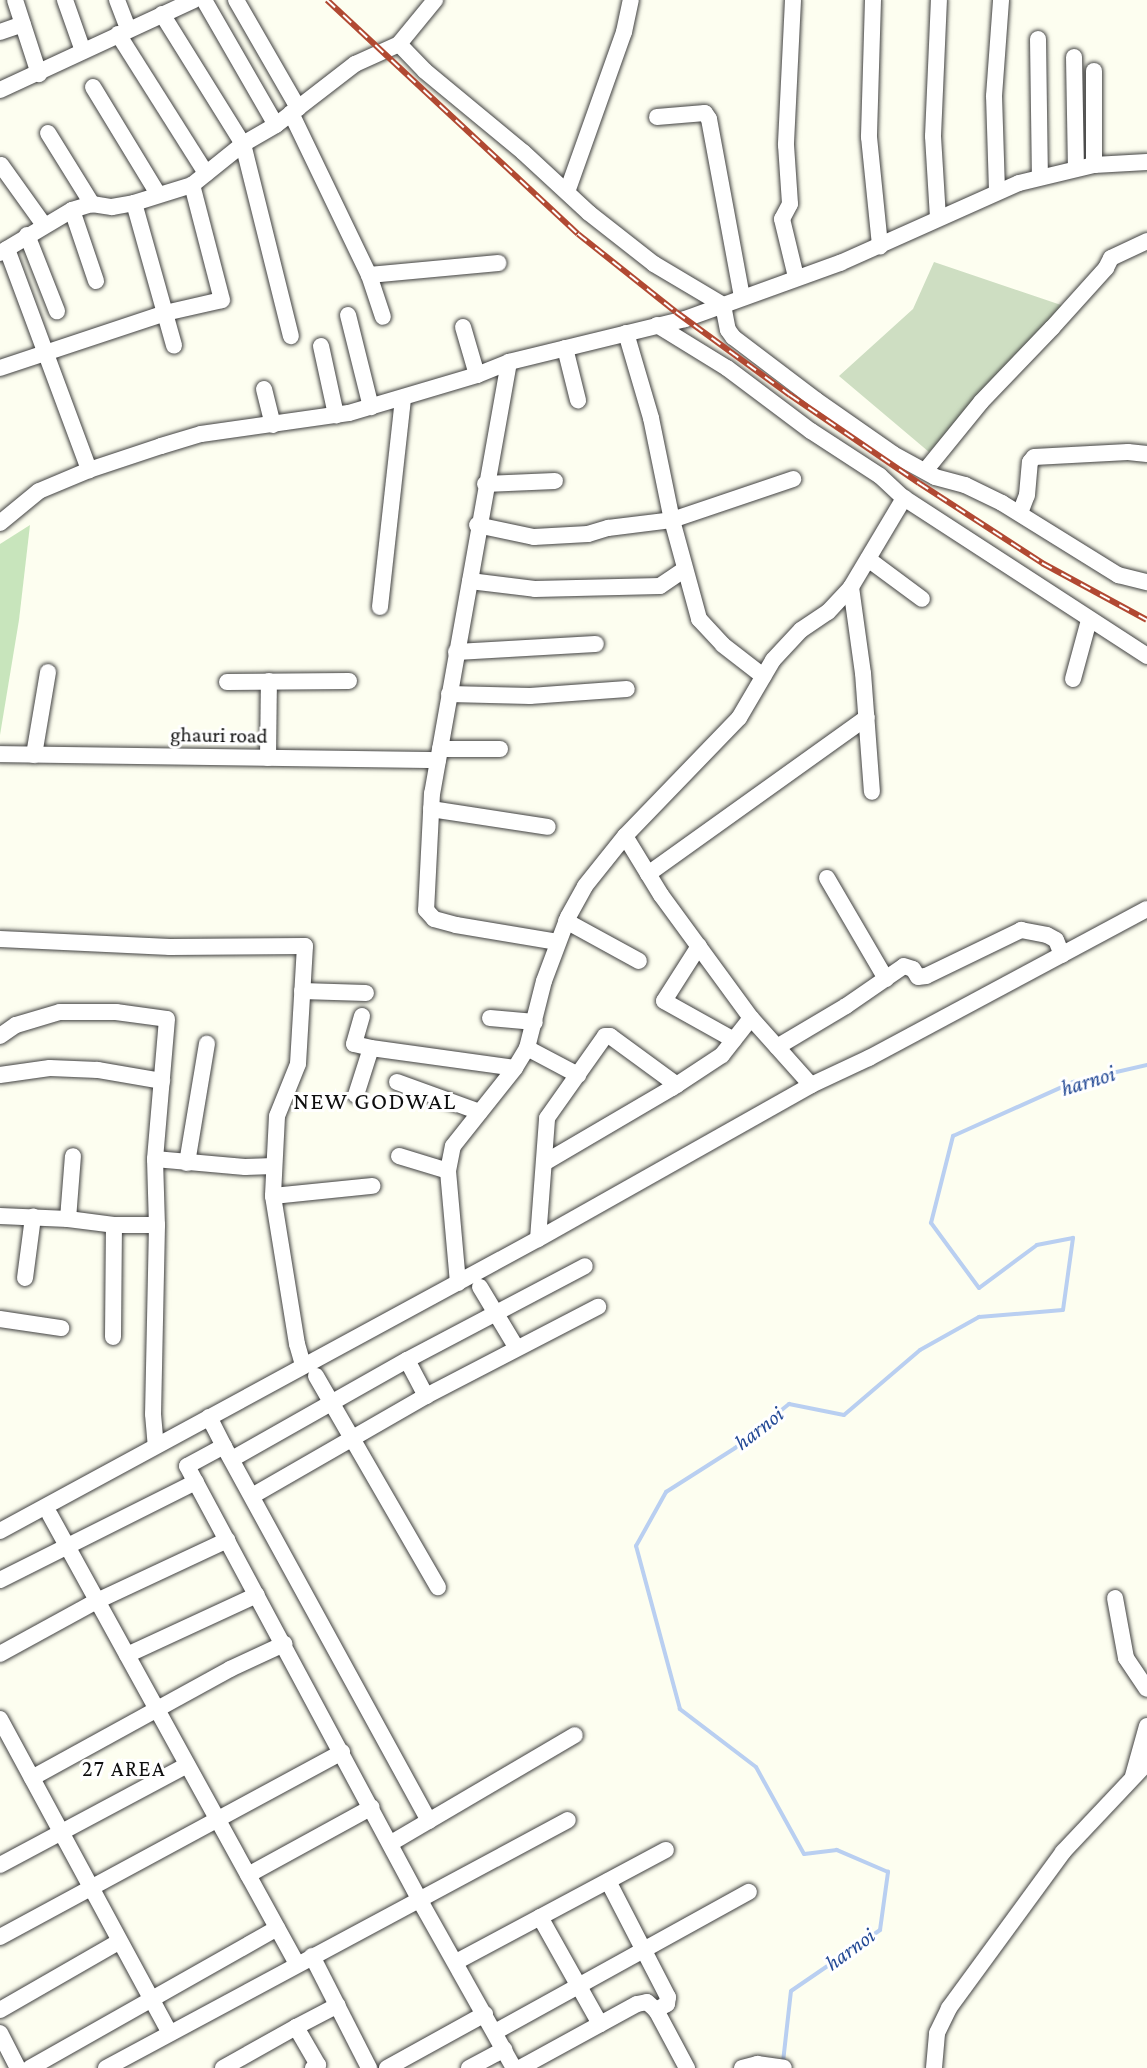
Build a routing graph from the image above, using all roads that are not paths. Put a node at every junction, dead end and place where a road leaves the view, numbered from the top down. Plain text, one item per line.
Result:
1 (15, 0) edge
2 (65, 0) edge
3 (117, 0) edge
4 (194, 0) edge
5 (204, 0) edge
6 (236, 0) edge
7 (435, 0) edge
8 (631, 0) edge
9 (793, 0) edge
10 (873, 0) edge
11 (939, 0) edge
12 (1001, 0) edge
13 (162, 14) junction
14 (23, 24) junction
15 (123, 31) junction
16 (0, 32) edge
17 (1038, 39) dead end
18 (399, 44) junction
19 (83, 51) junction
20 (1074, 57) dead end
21 (1094, 71) dead end
22 (39, 74) junction
23 (93, 87) dead end
24 (0, 90) edge
25 (294, 111) junction
26 (657, 117) dead end
27 (276, 125) junction
28 (48, 133) dead end
29 (243, 144) junction
30 (1147, 162) edge
31 (1, 165) edge
32 (1094, 165) junction
33 (1076, 168) junction
34 (206, 173) junction
35 (1040, 176) junction
36 (192, 185) junction
37 (997, 191) junction
38 (567, 192) junction
39 (158, 194) junction
40 (134, 203) junction
41 (92, 204) junction
42 (72, 210) junction
43 (938, 218) junction
44 (44, 225) junction
45 (27, 235) junction
46 (1147, 241) edge
47 (880, 246) junction
48 (3, 251) edge
49 (498, 263) dead end
50 (369, 274) junction
51 (796, 277) junction
52 (96, 281) dead end
53 (742, 297) junction
54 (723, 305) junction
55 (57, 311) dead end
56 (165, 313) junction
57 (348, 315) dead end
58 (383, 317) dead end
59 (657, 325) junction
60 (463, 327) dead end
61 (627, 333) junction
62 (291, 336) dead end
63 (174, 345) dead end
64 (321, 346) dead end
65 (565, 348) junction
66 (46, 354) junction
67 (508, 362) junction
68 (0, 368) edge
69 (477, 375) junction
70 (264, 389) dead end
71 (403, 399) junction
72 (578, 400) dead end
73 (370, 407) junction
74 (336, 415) junction
75 (273, 425) junction
76 (1147, 454) edge
77 (89, 470) junction
78 (925, 471) junction
79 (793, 480) dead end
80 (555, 481) dead end
81 (485, 484) junction
82 (904, 498) junction
83 (1020, 513) junction
84 (672, 520) junction
85 (0, 523) edge
86 (477, 525) junction
87 (868, 559) junction
88 (685, 569) junction
89 (470, 581) junction
90 (1147, 582) edge
91 (851, 587) junction
92 (922, 599) dead end
93 (380, 607) dead end
94 (1089, 620) junction
95 (596, 644) dead end
96 (456, 652) junction
97 (1147, 656) edge
98 (48, 672) dead end
99 (763, 676) junction
100 (1073, 679) dead end
101 (269, 681) junction
102 (349, 681) dead end
103 (227, 682) dead end
104 (627, 689) dead end
105 (449, 694) junction
106 (867, 717) junction
107 (500, 749) dead end
108 (0, 754) edge
109 (34, 755) junction
110 (439, 755) junction
111 (268, 758) junction
112 (872, 792) dead end
113 (431, 809) junction
114 (548, 827) dead end
115 (625, 836) junction
116 (648, 874) junction
117 (827, 878) dead end
118 (1147, 909) edge
119 (566, 921) junction
120 (0, 939) edge
121 (558, 942) junction
122 (699, 946) junction
123 (1062, 955) junction
124 (639, 961) dead end
125 (886, 979) junction
126 (303, 991) junction
127 (366, 993) dead end
128 (362, 1016) dead end
129 (490, 1018) dead end
130 (751, 1018) junction
131 (534, 1023) junction
132 (0, 1036) edge
133 (734, 1040) junction
134 (207, 1044) dead end
135 (777, 1047) junction
136 (371, 1048) junction
137 (527, 1048) junction
138 (516, 1068) junction
139 (0, 1075) edge
140 (578, 1075) junction
141 (162, 1081) junction
142 (397, 1082) dead end
143 (677, 1085) junction
144 (811, 1085) junction
145 (356, 1095) dead end
146 (480, 1112) junction
147 (73, 1156) dead end
148 (399, 1156) dead end
149 (155, 1159) junction
150 (544, 1162) junction
151 (187, 1163) junction
152 (274, 1166) junction
153 (448, 1171) junction
154 (372, 1186) dead end
155 (273, 1196) junction
156 (0, 1216) edge
157 (33, 1217) junction
158 (68, 1219) junction
159 (114, 1225) junction
160 (157, 1225) junction
161 (538, 1239) junction
162 (585, 1266) dead end
163 (25, 1278) dead end
164 (458, 1283) junction
165 (480, 1287) dead end
166 (598, 1306) dead end
167 (495, 1314) junction
168 (0, 1319) edge
169 (61, 1328) dead end
170 (113, 1337) dead end
171 (516, 1347) junction
172 (407, 1360) junction
173 (303, 1365) junction
174 (316, 1376) dead end
175 (426, 1396) junction
176 (330, 1404) junction
177 (209, 1417) junction
178 (352, 1439) junction
179 (156, 1446) junction
180 (228, 1452) junction
181 (196, 1482) junction
182 (252, 1496) junction
183 (50, 1515) dead end
184 (0, 1531) edge
185 (227, 1540) junction
186 (67, 1545) junction
187 (0, 1580) edge
188 (438, 1587) dead end
189 (257, 1595) junction
190 (1115, 1598) dead end
191 (97, 1601) junction
192 (284, 1644) junction
193 (0, 1654) edge
194 (127, 1655) junction
195 (1147, 1689) edge
196 (157, 1710) junction
197 (1, 1721) edge
198 (1147, 1726) edge
199 (575, 1735) dead end
200 (342, 1752) junction
201 (1147, 1763) edge
202 (187, 1765) junction
203 (32, 1778) junction
204 (1132, 1780) junction
205 (372, 1807) junction
206 (217, 1819) junction
207 (568, 1820) dead end
208 (429, 1821) junction
209 (61, 1832) junction
210 (392, 1843) junction
211 (666, 1850) dead end
212 (0, 1865) edge
213 (248, 1875) junction
214 (608, 1881) junction
215 (91, 1887) junction
216 (749, 1892) dead end
217 (419, 1899) junction
218 (540, 1917) junction
219 (277, 1928) junction
220 (0, 1937) edge
221 (120, 1941) junction
222 (643, 1949) junction
223 (312, 1956) junction
224 (456, 1962) junction
225 (297, 1964) junction
226 (577, 1986) junction
227 (151, 1998) junction
228 (338, 2005) junction
229 (0, 2010) edge
230 (656, 2010) junction
231 (485, 2014) junction
232 (600, 2024) junction
233 (296, 2027) junction
234 (495, 2032) junction
235 (0, 2033) edge
236 (170, 2033) junction
237 (504, 2049) junction
238 (398, 2065) edge
239 (230, 2066) edge
240 (749, 2066) edge
241 (18, 2068) edge
242 (30, 2068) edge
243 (106, 2068) edge
244 (313, 2068) edge
245 (369, 2068) edge
246 (469, 2068) edge
247 (514, 2068) edge
248 (520, 2068) edge
249 (687, 2068) edge
250 (784, 2068) edge
251 (934, 2068) edge

1 - 14 street
2 - 19 street
3 - 15 street
4 - 13 street
5 - 27 street
6 - 25 street
7 - 18 street
8 - 38 street
9 - 51 street
10 - 47 street
11 - 43 street
12 - 37 street
13 - 15 street
13 - 29 street
14 - 16 street
14 - 22 street
15 - 19 street
15 - 34 street
17 - 35 street
18 - 25 street
18 - 38 street
19 - 22 street
20 - 33 street
21 - 32 street
22 - 24 street
23 - 39 street
25 - 27 street
25 - 50 street
26 - 53 street
27 - 29 street
28 - 41 street
29 - 34 street
29 - 62 street
30 - 32 street
31 - 44 street
32 - 33 street
33 - 35 street
34 - 36 street
35 - 37 street
36 - 39 street
36 - 56 street
37 - 43 street
38 - 54 street
39 - 40 street
40 - 41 street
40 - 56 street
41 - 42 street
42 - 44 street
42 - 52 street
43 - 47 street
44 - 45 street
45 - 48 street
45 - 55 street
46 - 78 street
47 - 51 street
48 - 66 street
49 - 50 street
50 - 58 street
51 - 53 street
53 - 54 street
54 - 59 street
54 - 78 street
56 - 63 street
56 - 66 street
57 - 73 street
59 - 61 street
59 - 82 street
60 - 69 street
61 - 65 street
61 - 84 street
64 - 74 street
65 - 67 street
65 - 72 street
66 - 68 street
66 - 77 street
67 - 69 street
67 - 81 street
69 - 71 street
70 - 75 street
71 - 73 street
71 - 93 street
73 - 74 street
74 - 75 street
75 - 77 street
76 - 83 street
77 - 85 street
78 - 83 street
79 - 84 street
80 - 81 street
81 - 86 street
82 - 87 street
82 - 94 street
83 - 90 street
84 - 86 street
84 - 88 street
86 - 89 street
87 - 91 street
87 - 92 street
88 - 89 street
88 - 99 street
89 - 96 street
91 - 99 street
91 - 106 street
94 - 97 street
94 - 100 street
95 - 96 street
96 - 105 street
98 - 109 street
99 - 115 street
101 - 102 street
101 - 103 street
101 - 111 street
104 - 105 street
105 - 110 street
106 - 112 street
106 - 116 street
107 - 110 street, ghauri road
108 - 109 street, ghauri road
109 - 111 street, ghauri road
110 - 111 street, ghauri road
110 - 113 street
113 - 114 street
113 - 121 street
115 - 116 street
115 - 119 street
116 - 122 street
117 - 125 street
118 - 123 street
119 - 121 street
119 - 124 street
120 - 126 street
121 - 131 street
122 - 130 street
122 - 133 street
123 - 125 street
123 - 144 street
125 - 135 street
126 - 127 street
126 - 152 street
128 - 136 street
129 - 131 street
130 - 133 street
130 - 135 street
131 - 137 street
132 - 141 street
133 - 143 street
134 - 151 street
135 - 144 street
136 - 138 street
136 - 145 street
137 - 138 street
137 - 140 street
138 - 146 street
139 - 141 street
140 - 143 street
140 - 150 street
141 - 149 street
142 - 146 street
143 - 150 street
144 - 161 street
146 - 153 street
147 - 158 street
148 - 153 street
149 - 151 street
149 - 160 street
150 - 161 street
151 - 152 street
152 - 155 street
153 - 164 street
154 - 155 street
155 - 173 street
156 - 157 street
157 - 158 street
157 - 163 street
158 - 159 street
159 - 160 street
159 - 170 street
160 - 179 street
161 - 164 street
162 - 167 street
164 - 173 street
165 - 167 street
166 - 171 street
167 - 171 street
167 - 172 street
168 - 169 street
171 - 175 street
172 - 175 street
172 - 176 street
173 - 177 street
174 - 176 street
175 - 178 street
176 - 178 street
176 - 180 street
177 - 179 street
177 - 180 street
178 - 182 street
178 - 188 street
179 - 184 street
180 - 181 street
180 - 182 street
181 - 185 street
181 - 186 street
182 - 208 street
183 - 186 street
185 - 189 street
185 - 191 street
186 - 187 street
186 - 191 street
189 - 192 street
189 - 194 street
190 - 195 street
191 - 193 street
191 - 194 street
192 - 196 street
192 - 200 street
194 - 196 street
196 - 202 street
196 - 203 street
197 - 203 street
198 - 204 street
199 - 208 street
200 - 205 street
200 - 206 street
201 - 204 street
202 - 206 street
202 - 209 street
203 - 209 street
204 - 251 street
205 - 210 street
205 - 213 street
206 - 213 street
206 - 215 street
207 - 217 street
208 - 210 street
209 - 212 street
209 - 215 street
210 - 217 street
211 - 214 street
213 - 219 street
214 - 218 street
214 - 222 street
215 - 220 street
215 - 221 street
216 - 222 street
217 - 223 street
217 - 224 street
218 - 224 street
218 - 226 street
219 - 225 street
219 - 227 street
221 - 227 street
221 - 229 street
222 - 226 street
222 - 230 street
223 - 225 street
223 - 228 street
224 - 231 street
225 - 236 street
226 - 232 street
226 - 234 street
227 - 236 street
227 - 242 street
228 - 233 street
228 - 245 street
230 - 232 street
230 - 249 street
231 - 234 street
231 - 238 street
232 - 248 street
233 - 239 street
233 - 244 street
234 - 237 street
235 - 241 street
236 - 243 street
237 - 246 street
237 - 247 street
240 - 250 street

